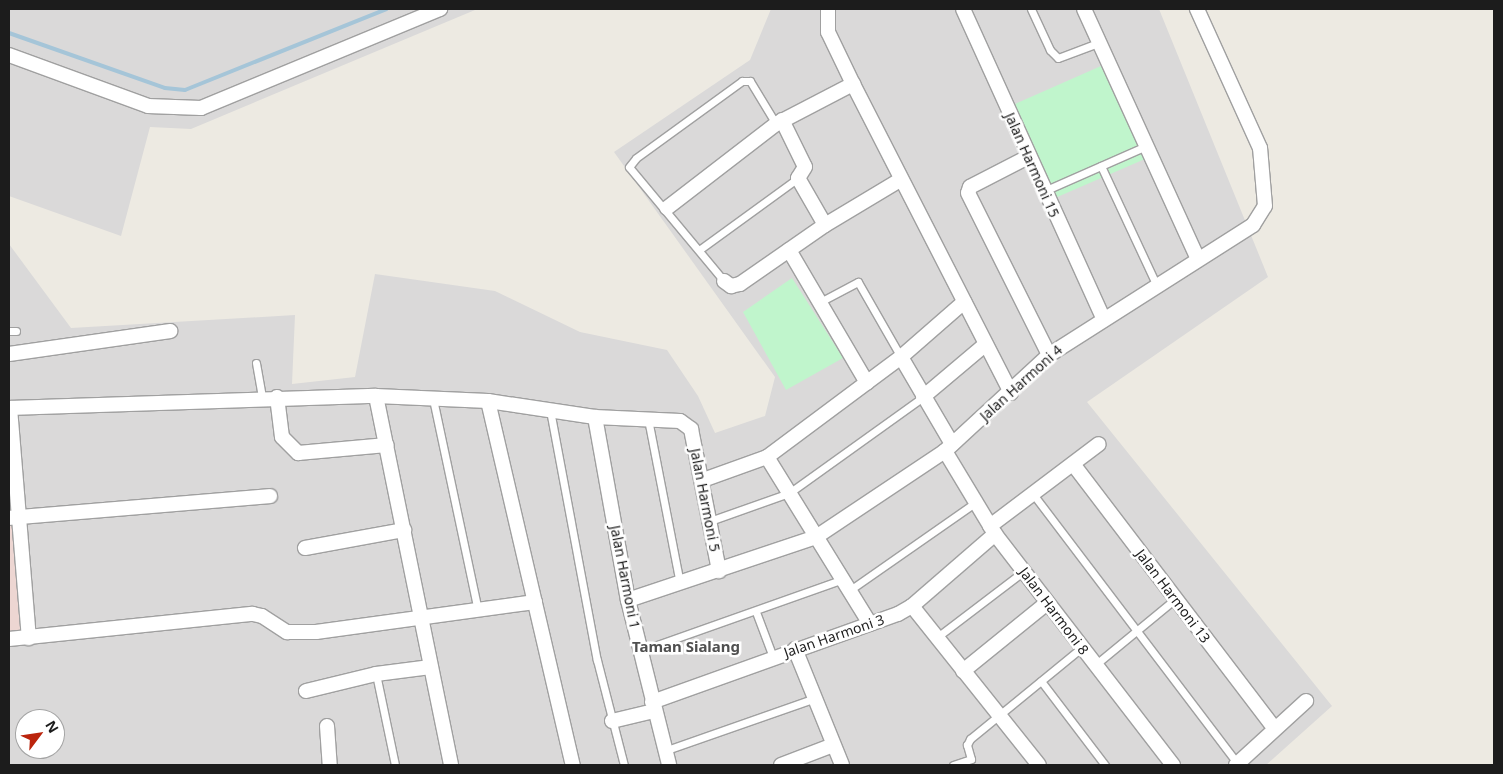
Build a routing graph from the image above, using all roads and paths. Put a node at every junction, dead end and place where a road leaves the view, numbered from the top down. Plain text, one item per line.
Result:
1 (440, 9) edge
2 (828, 9) edge
3 (963, 9) edge
4 (1031, 9) edge
5 (1084, 9) edge
6 (1197, 9) edge
7 (1098, 42) junction
8 (9, 56) edge
9 (853, 84) junction
10 (779, 122) junction
11 (1146, 146) junction
12 (1028, 157) junction
13 (1101, 166) junction
14 (798, 178) junction
15 (900, 180) junction
16 (1043, 191) junction
17 (667, 208) junction
18 (825, 225) junction
19 (699, 250) junction
20 (789, 250) junction
21 (1198, 259) junction
22 (724, 282) joint
23 (1156, 286) junction
24 (820, 302) junction
25 (964, 302) junction
26 (1104, 320) junction
27 (170, 331) dead end
28 (986, 344) junction
29 (9, 354) edge
30 (1049, 355) junction
31 (901, 357) junction
32 (256, 363) dead end
33 (867, 383) junction
34 (1011, 393) junction
35 (376, 396) junction
36 (277, 397) junction
37 (923, 397) junction
38 (262, 398) junction
39 (432, 399) junction
40 (488, 401) junction
41 (10, 408) edge
42 (550, 410) junction
43 (595, 417) junction
44 (648, 419) junction
45 (1099, 444) dead end
46 (387, 445) junction
47 (948, 448) junction
48 (767, 456) junction
49 (1074, 464) junction
50 (703, 480) junction
51 (789, 493) junction
52 (1033, 494) junction
53 (270, 496) dead end
54 (976, 502) junction
55 (14, 518) edge
56 (710, 521) junction
57 (404, 530) junction
58 (993, 530) junction
59 (816, 537) junction
60 (305, 548) dead end
61 (719, 571) junction
62 (1024, 571) junction
63 (680, 583) junction
64 (846, 585) junction
65 (1175, 599) junction
66 (628, 600) junction
67 (535, 602) junction
68 (1048, 603) junction
69 (912, 606) junction
70 (478, 610) junction
71 (756, 612) junction
72 (421, 617) junction
73 (870, 624) junction
74 (1137, 631) junction
75 (28, 638) junction
76 (936, 638) junction
77 (9, 639) edge
78 (1081, 648) junction
79 (795, 649) junction
80 (639, 651) junction
81 (773, 657) junction
82 (1095, 665) junction
83 (432, 667) junction
84 (963, 671) junction
85 (376, 674) junction
86 (1041, 681) junction
87 (306, 691) dead end
88 (815, 698) junction
89 (1306, 700) dead end
90 (653, 706) junction
91 (1000, 714) junction
92 (612, 721) junction
93 (327, 726) dead end
94 (1274, 728) junction
95 (833, 745) junction
96 (664, 751) junction
97 (974, 762) edge
98 (330, 765) edge
99 (395, 765) edge
100 (451, 765) edge
101 (573, 765) edge
102 (624, 765) edge
103 (669, 765) edge
104 (781, 765) edge
105 (842, 765) edge
106 (954, 765) edge
107 (1039, 765) edge
108 (1105, 765) edge
109 (1173, 765) edge
110 (1237, 765) edge

1 - 8 street
2 - 9 street
3 - 12 street, Jalan Harmoni 15
4 - 7 lane
5 - 7 street
6 - 21 street, Jalan Harmoni 4
7 - 11 street
9 - 10 street
9 - 15 street
10 - 14 street
10 - 17 street
10 - 17 lane
11 - 13 lane
11 - 21 street
12 - 16 street, Jalan Harmoni 15
12 - 30 street
13 - 16 lane
13 - 23 lane
14 - 18 street
14 - 19 lane
15 - 18 street
15 - 25 street
16 - 26 street, Jalan Harmoni 15
17 - 19 lane
18 - 20 street
19 - 22 lane
20 - 22 street
20 - 24 street
21 - 23 street, Jalan Harmoni 4
23 - 26 street, Jalan Harmoni 4
24 - 31 lane
24 - 33 street
25 - 28 street
25 - 31 street
26 - 30 street, Jalan Harmoni 4
27 - 29 street
28 - 34 street
28 - 37 street
30 - 34 street, Jalan Harmoni 4
31 - 33 street
31 - 37 street, Jalan Harmoni 8
32 - 38 lane
33 - 48 street
34 - 47 street, Jalan Harmoni 4
35 - 36 street
35 - 39 street
35 - 46 street
36 - 38 street
36 - 46 street
37 - 47 street, Jalan Harmoni 8
37 - 51 lane
38 - 41 street
39 - 40 street
39 - 70 lane
40 - 42 street
40 - 67 street
41 - 55 street
42 - 43 street
42 - 92 lane
43 - 44 street
43 - 66 street, Jalan Harmoni 1
44 - 50 street, Jalan Harmoni 5
44 - 63 lane
45 - 49 street, Jalan Harmoni 3
46 - 57 street
47 - 54 street, Jalan Harmoni 8
47 - 59 street, Jalan Harmoni 4
48 - 50 street
48 - 51 street
49 - 52 street, Jalan Harmoni 3
49 - 65 street, Jalan Harmoni 13
50 - 56 street, Jalan Harmoni 5
51 - 56 lane
51 - 59 street
52 - 58 street, Jalan Harmoni 3
52 - 74 lane
53 - 55 street
54 - 58 street, Jalan Harmoni 8
54 - 64 lane
55 - 75 street
56 - 61 street, Jalan Harmoni 5
57 - 60 street
57 - 72 street
58 - 62 street, Jalan Harmoni 8
58 - 69 street, Jalan Harmoni 3
59 - 61 street, Jalan Harmoni 4
59 - 64 street
61 - 63 street, Jalan Harmoni 4
62 - 68 street, Jalan Harmoni 8
62 - 76 lane
63 - 66 street, Jalan Harmoni 4
64 - 71 lane
64 - 73 street
65 - 74 lane
65 - 94 street, Jalan Harmoni 13
66 - 80 street, Jalan Harmoni 1
67 - 70 street
67 - 101 street
68 - 78 street, Jalan Harmoni 8
68 - 84 street
69 - 73 street, Jalan Harmoni 3
69 - 76 street
70 - 72 street
71 - 80 lane
71 - 81 lane
72 - 75 street
72 - 83 street
73 - 79 street, Jalan Harmoni 3
74 - 82 lane
74 - 110 lane
75 - 77 street
76 - 84 street
78 - 82 street, Jalan Harmoni 8
78 - 86 lane
79 - 81 street, Jalan Harmoni 3
79 - 88 street
80 - 90 street, Jalan Harmoni 1
81 - 90 street, Jalan Harmoni 3
82 - 109 street, Jalan Harmoni 8
83 - 85 street
83 - 100 street
84 - 91 street
85 - 87 street
85 - 99 lane
86 - 91 lane
86 - 108 lane
88 - 95 street
88 - 96 lane
89 - 94 street
90 - 92 street, Jalan Harmoni 3
90 - 96 street, Jalan Harmoni 1
91 - 97 lane
91 - 107 street
92 - 102 lane
93 - 98 street
94 - 110 street
95 - 104 street
95 - 105 street
96 - 103 street, Jalan Harmoni 1
97 - 106 lane

